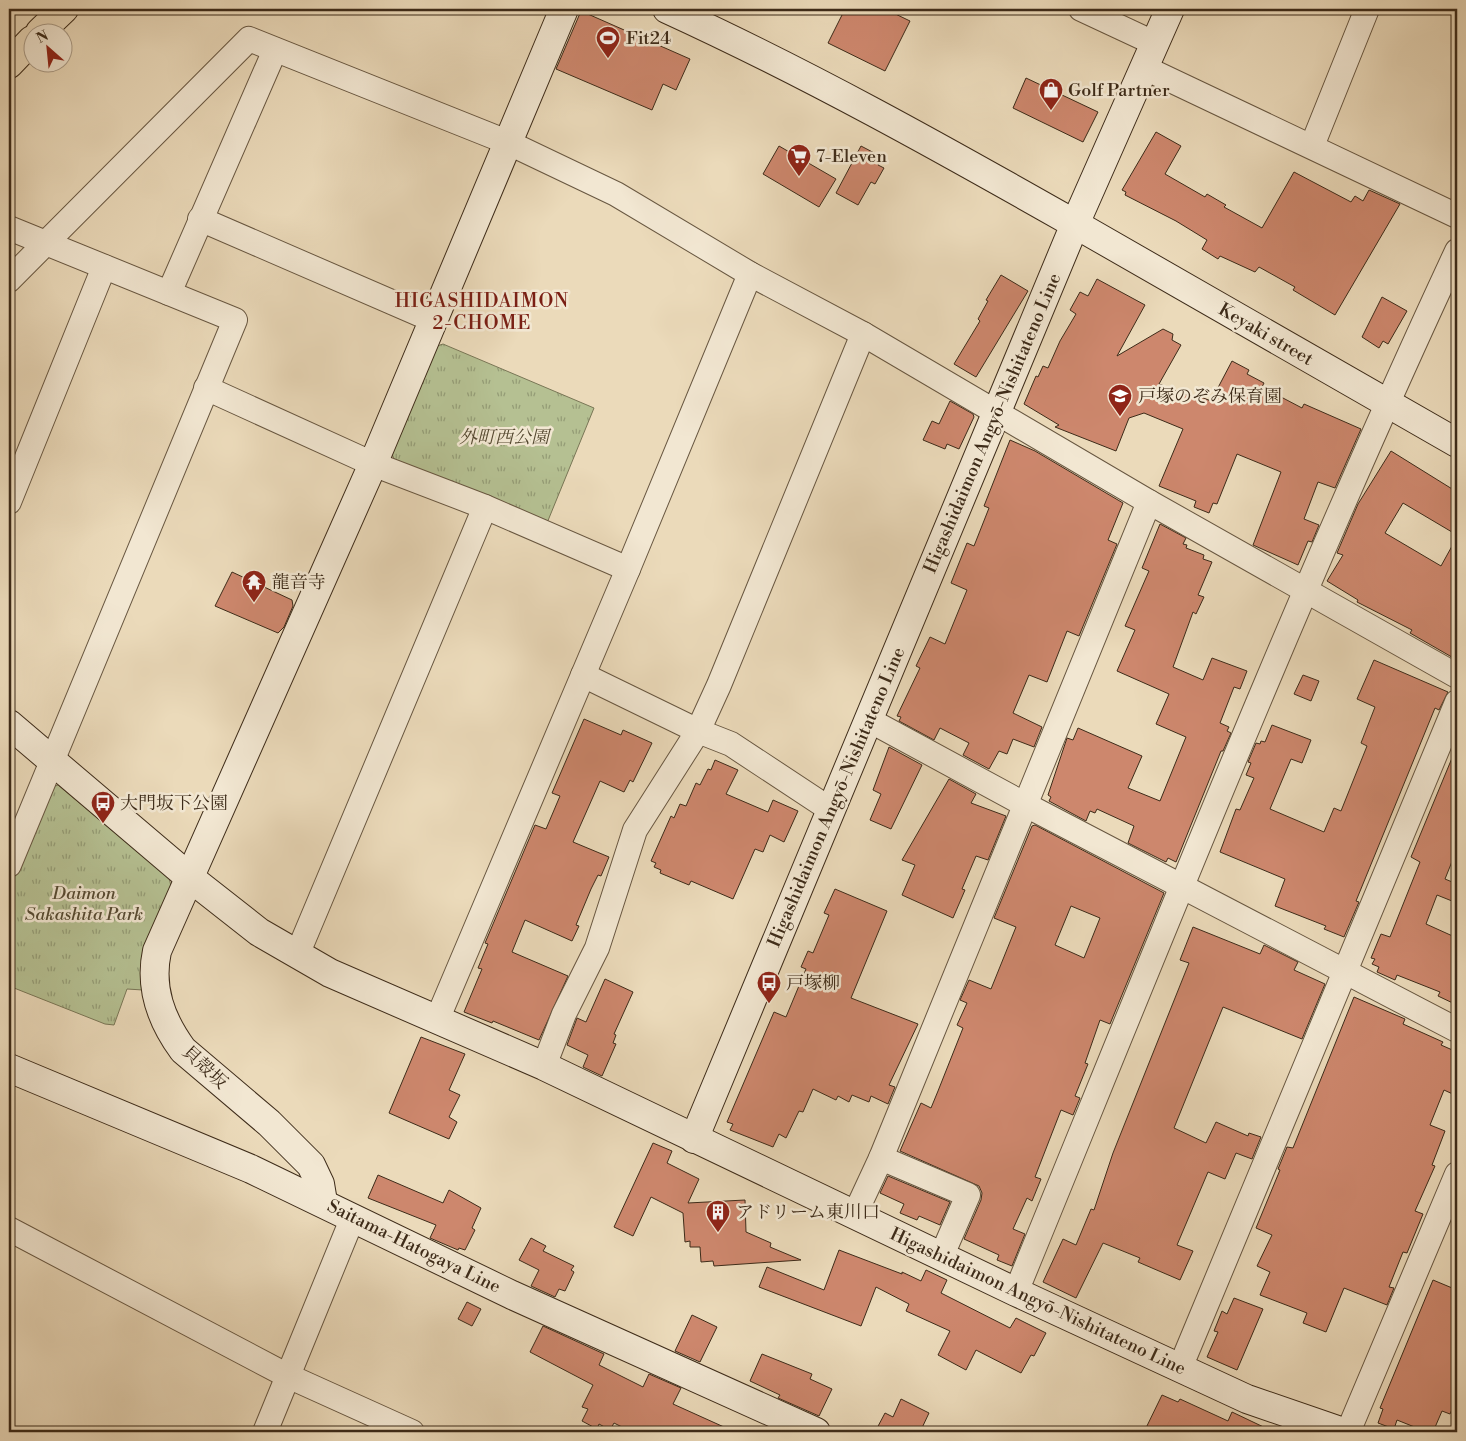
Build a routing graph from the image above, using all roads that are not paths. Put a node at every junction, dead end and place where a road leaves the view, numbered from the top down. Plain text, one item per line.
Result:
1 (64, 9) edge
2 (564, 9) edge
3 (667, 9) edge
4 (1080, 9) edge
5 (1170, 9) edge
6 (1367, 9) edge
7 (50, 22) edge
8 (22, 50) edge
9 (275, 50) junction
10 (1150, 56) junction
11 (9, 64) edge
12 (507, 142) junction
13 (1312, 146) junction
14 (1457, 216) edge
15 (200, 219) junction
16 (1075, 224) junction
17 (9, 228) edge
18 (45, 244) junction
19 (1457, 250) edge
20 (104, 267) junction
21 (750, 274) junction
22 (9, 280) edge
23 (169, 293) junction
24 (433, 320) junction
25 (863, 334) junction
26 (206, 388) junction
27 (1386, 402) junction
28 (996, 411) junction
29 (1457, 443) edge
30 (373, 464) junction
31 (9, 502) edge
32 (1149, 502) junction
33 (485, 507) junction
34 (628, 569) junction
35 (1306, 590) junction
36 (583, 675) junction
37 (1457, 676) edge
38 (1457, 702) edge
39 (869, 720) junction
40 (9, 724) edge
41 (698, 731) junction
42 (52, 762) junction
43 (1024, 804) junction
44 (831, 810) junction
45 (9, 865) edge
46 (189, 877) junction
47 (1182, 886) junction
48 (297, 955) junction
49 (1345, 972) junction
50 (437, 1020) junction
51 (1457, 1030) edge
52 (544, 1066) junction
53 (9, 1068) edge
54 (694, 1138) junction
55 (881, 1158) junction
56 (1457, 1174) edge
57 (323, 1202) junction
58 (855, 1214) junction
59 (353, 1217) junction
60 (9, 1229) edge
61 (942, 1256) junction
62 (1016, 1292) junction
63 (1180, 1368) junction
64 (288, 1376) junction
65 (788, 1427) edge
66 (266, 1432) edge
67 (412, 1432) edge
68 (816, 1432) edge
69 (1343, 1432) edge
70 (1348, 1432) edge

1 - 7 highway
2 - 12 main road, 貝殻坂
3 - 16 main road
4 - 10 street
5 - 10 main road, Higashidaimon Angyō-Nishitateno Line
6 - 13 street
8 - 11 highway
9 - 12 street
9 - 15 street
9 - 18 street
10 - 13 street
10 - 16 main road, Higashidaimon Angyō-Nishitateno Line
12 - 21 street
12 - 24 main road, 貝殻坂
13 - 14 street
15 - 23 street
15 - 24 street
16 - 27 main road, Keyaki street
16 - 28 main road, Higashidaimon Angyō-Nishitateno Line
17 - 18 street
18 - 20 street
18 - 22 street
19 - 27 street
20 - 23 street
20 - 31 street
21 - 25 street
21 - 34 street
23 - 26 street
24 - 30 main road, 貝殻坂
25 - 28 street
25 - 41 street
26 - 30 street
26 - 42 street
27 - 29 main road, Keyaki street
27 - 35 street
28 - 32 street
28 - 39 main road, Higashidaimon Angyō-Nishitateno Line
30 - 33 street
30 - 46 main road, 貝殻坂
32 - 35 street
32 - 43 street
33 - 34 street
33 - 48 street
34 - 36 street
35 - 37 street
35 - 47 street
36 - 41 street
36 - 50 street
38 - 49 street
39 - 43 street
39 - 44 main road, Higashidaimon Angyō-Nishitateno Line
40 - 42 main road
41 - 44 street
41 - 52 street
42 - 45 street
42 - 46 main road
43 - 47 street
43 - 55 street
44 - 54 main road, Higashidaimon Angyō-Nishitateno Line
46 - 48 main road
46 - 57 main road, 貝殻坂
47 - 49 street
47 - 62 street
48 - 50 main road
49 - 51 street
49 - 63 street
50 - 52 main road
52 - 54 main road
53 - 57 main road, Saitama-Hatogaya Line
54 - 58 main road, Higashidaimon Angyō-Nishitateno Line
55 - 58 street
55 - 61 street
56 - 70 street
57 - 59 main road, Saitama-Hatogaya Line
58 - 61 main road, Higashidaimon Angyō-Nishitateno Line
59 - 64 street
59 - 65 main road, Saitama-Hatogaya Line
60 - 64 street
61 - 62 main road, Higashidaimon Angyō-Nishitateno Line
62 - 63 main road, Higashidaimon Angyō-Nishitateno Line
63 - 69 main road, Higashidaimon Angyō-Nishitateno Line
64 - 66 street
64 - 67 street
65 - 68 main road, Saitama-Hatogaya Line

